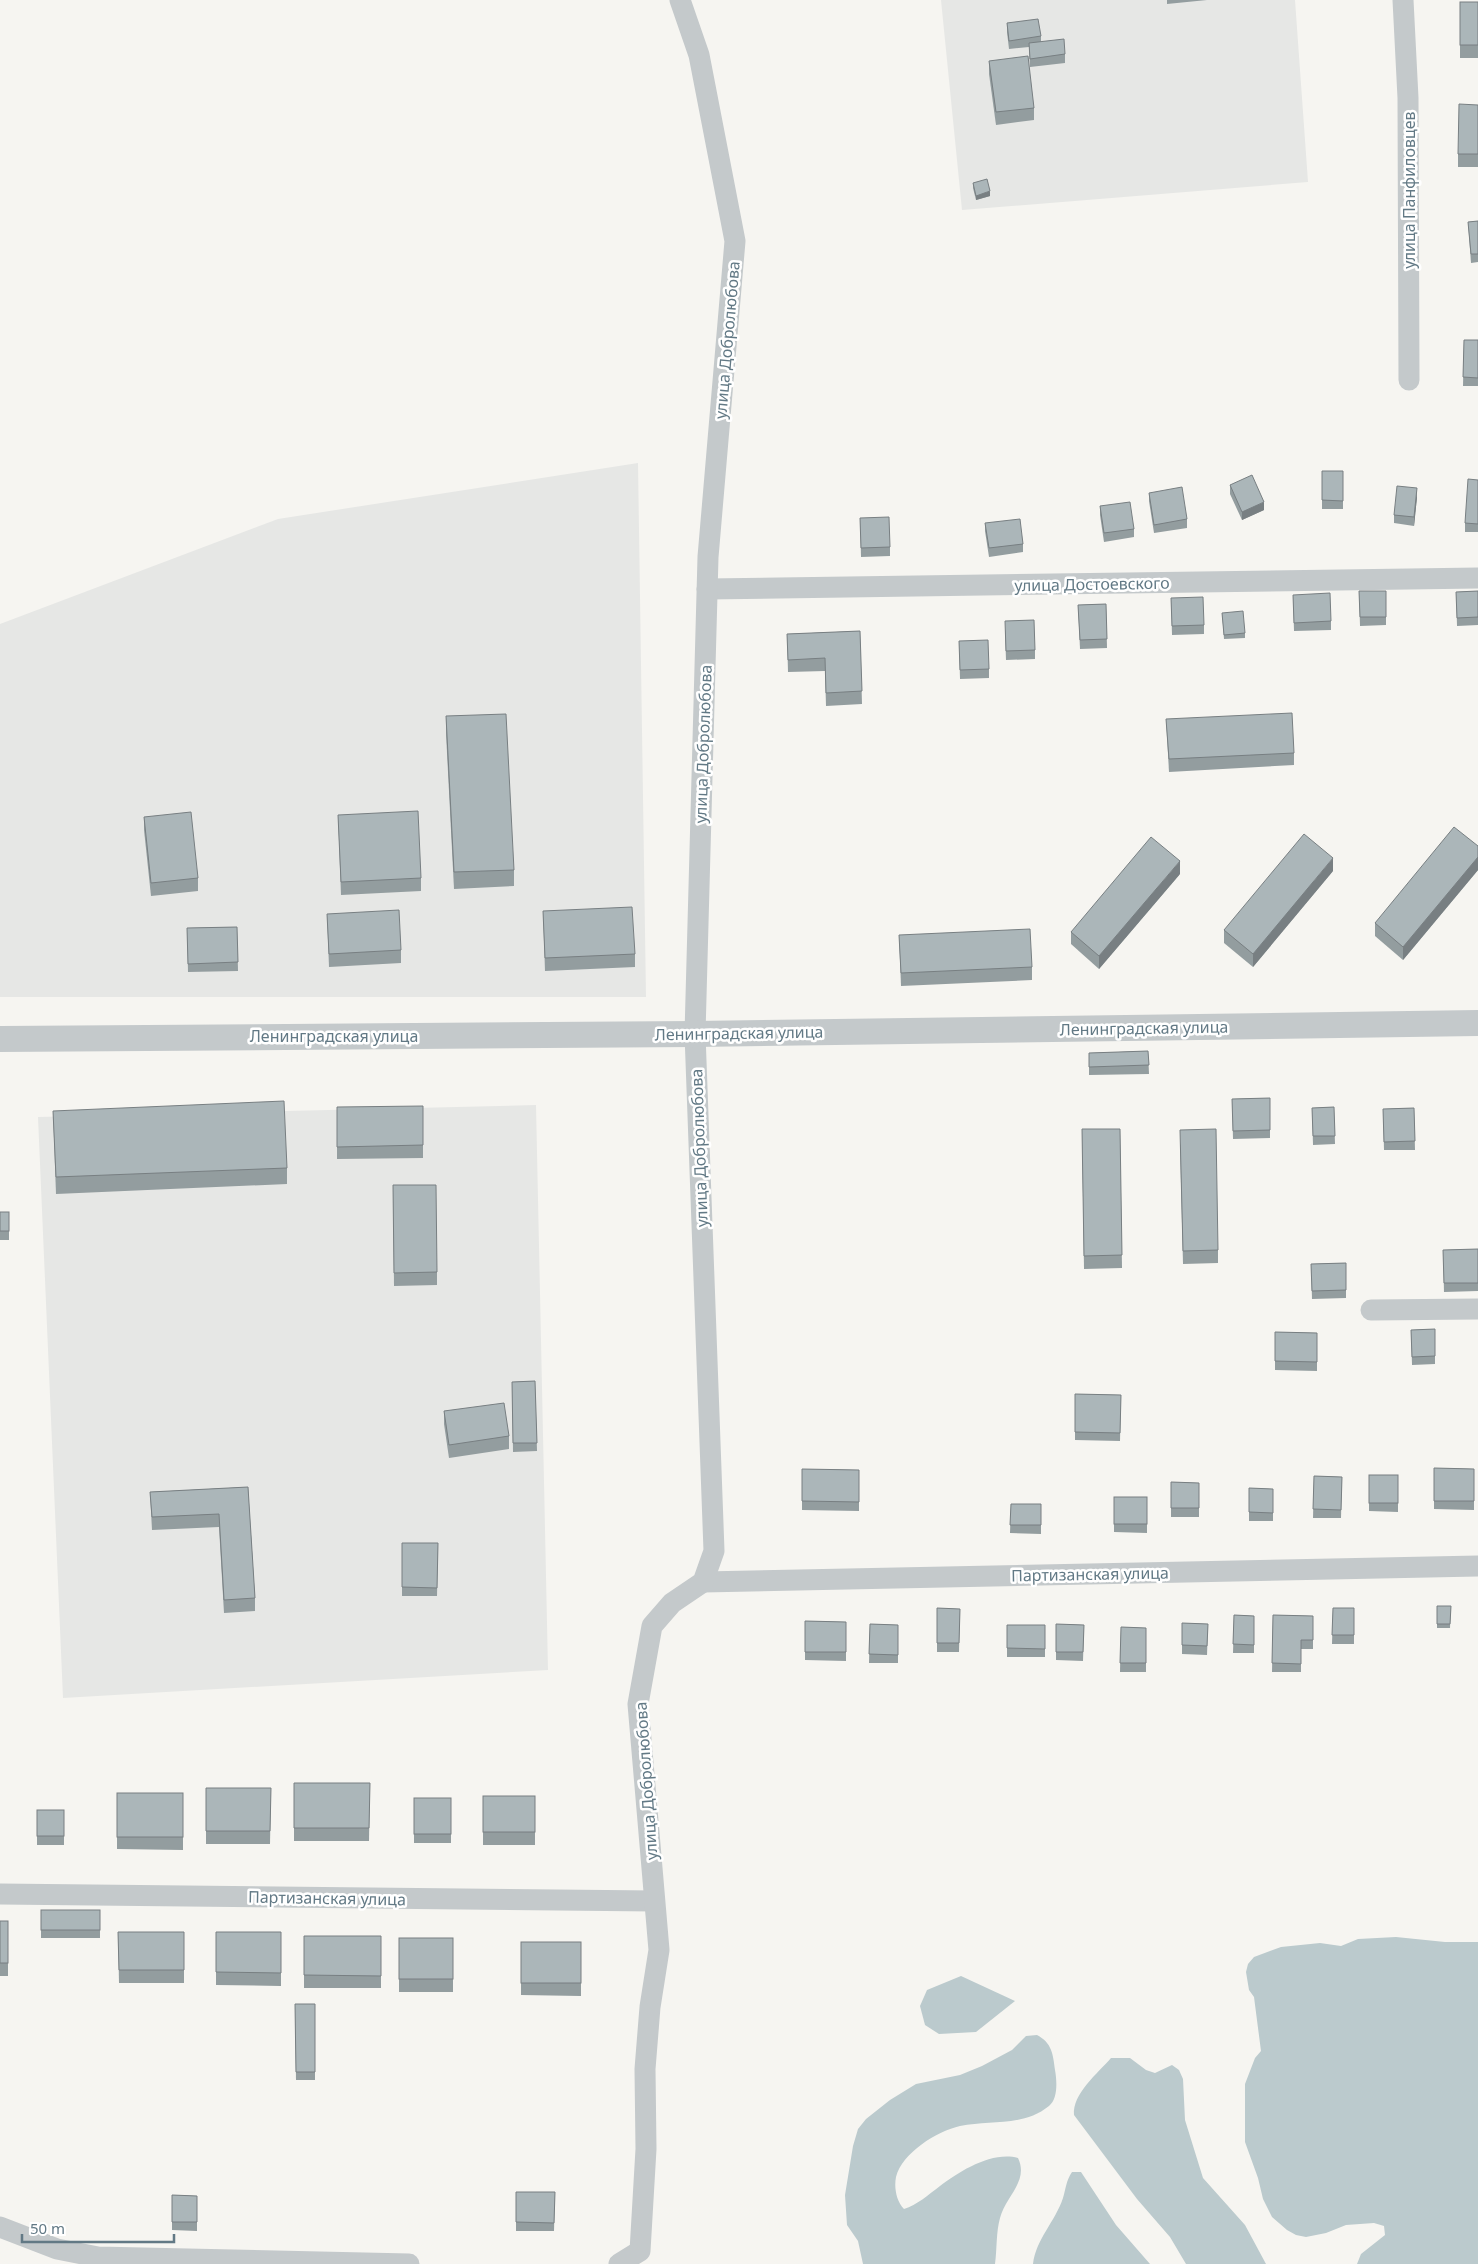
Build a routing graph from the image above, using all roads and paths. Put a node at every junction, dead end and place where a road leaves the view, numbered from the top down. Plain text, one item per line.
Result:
1 (680, 0) edge
2 (1403, 0) edge
3 (1409, 380) dead end
4 (1478, 578) edge
5 (707, 589) junction
6 (1478, 1024) edge
7 (695, 1034) junction
8 (0, 1039) edge
9 (1478, 1309) edge
10 (1371, 1310) dead end
11 (1478, 1566) edge
12 (703, 1582) junction
13 (0, 1894) edge
14 (654, 1901) junction
15 (0, 2227) edge
16 (409, 2264) edge
17 (619, 2264) edge

1 - 5 street, улица Добролюбова
2 - 3 street, улица Панфиловцев
4 - 5 street, улица Достоевского
5 - 7 street, улица Добролюбова
6 - 7 street, Ленинградская улица
7 - 8 street, Ленинградская улица
7 - 12 street, улица Добролюбова
9 - 10 street
11 - 12 street, Партизанская улица
12 - 14 street, улица Добролюбова
13 - 14 street, Партизанская улица
14 - 17 street, улица Добролюбова
15 - 16 street

